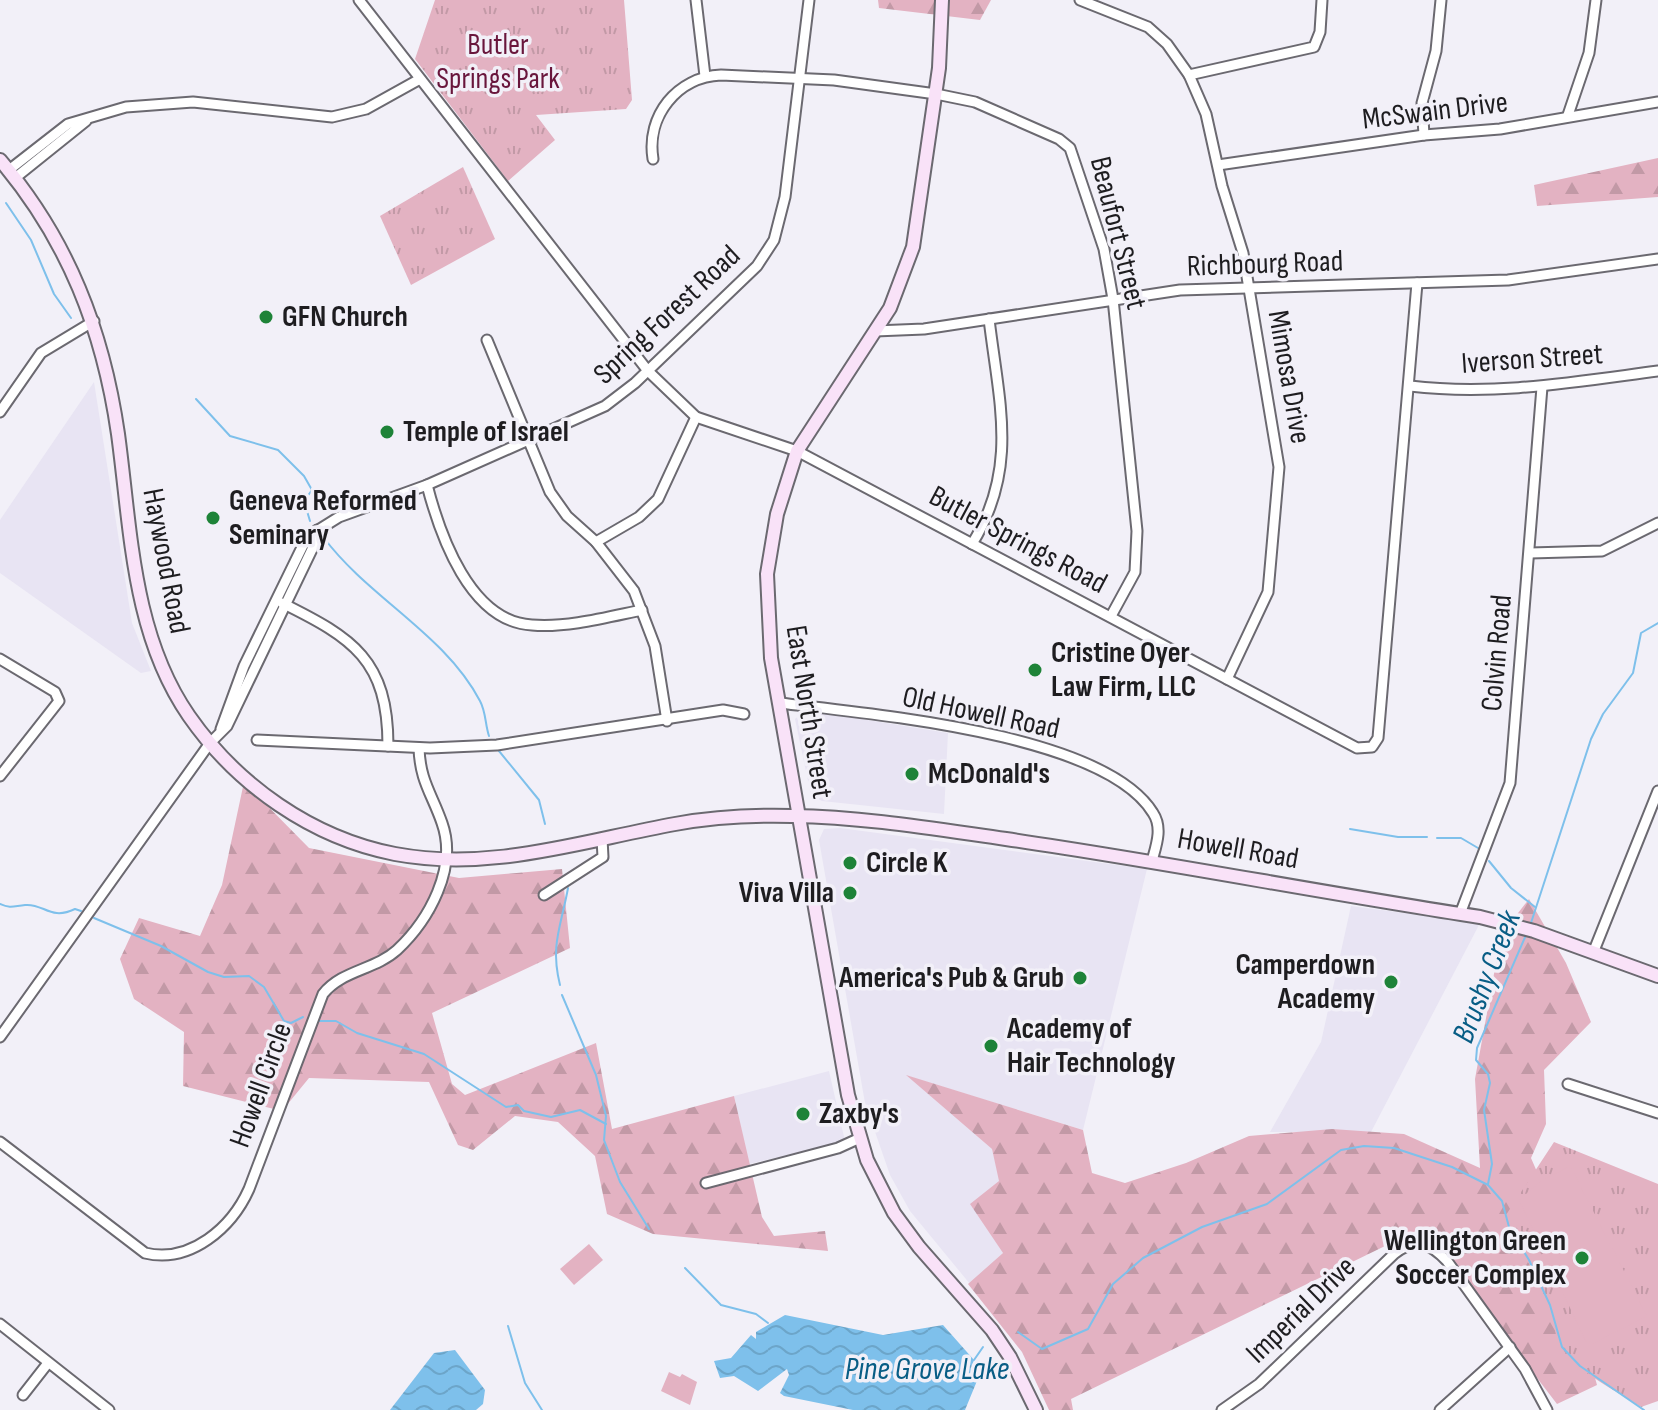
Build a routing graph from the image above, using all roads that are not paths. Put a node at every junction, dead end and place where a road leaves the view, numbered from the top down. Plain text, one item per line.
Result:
1 (359, 0) edge
2 (696, 0) edge
3 (809, 0) edge
4 (942, 0) edge
5 (1080, 0) edge
6 (1322, 0) edge
7 (1441, 0) edge
8 (1596, 0) edge
9 (1189, 75) junction
10 (705, 76) junction
11 (800, 78) junction
12 (420, 79) junction
13 (936, 94) junction
14 (1658, 102) edge
15 (1568, 115) junction
16 (1424, 135) junction
17 (653, 159) dead end
18 (1218, 165) junction
19 (8, 169) edge
20 (1658, 259) edge
21 (1417, 283) junction
22 (1249, 287) junction
23 (1113, 299) junction
24 (989, 319) junction
25 (94, 321) junction
26 (875, 331) junction
27 (487, 340) dead end
28 (648, 371) junction
29 (1658, 371) edge
30 (1410, 386) junction
31 (1542, 387) junction
32 (0, 412) edge
33 (696, 417) junction
34 (529, 440) junction
35 (797, 451) junction
36 (427, 485) junction
37 (1658, 523) edge
38 (317, 530) junction
39 (596, 542) junction
40 (972, 544) junction
41 (1530, 553) junction
42 (276, 599) junction
43 (287, 605) junction
44 (642, 610) junction
45 (1111, 616) junction
46 (0, 659) edge
47 (1227, 679) junction
48 (780, 703) junction
49 (744, 714) dead end
50 (667, 721) junction
51 (221, 729) junction
52 (257, 740) dead end
53 (210, 743) junction
54 (388, 746) junction
55 (419, 748) junction
56 (0, 776) edge
57 (1658, 791) edge
58 (799, 816) junction
59 (602, 839) junction
60 (448, 860) junction
61 (1152, 861) junction
62 (544, 895) dead end
63 (1460, 914) junction
64 (1593, 953) junction
65 (1658, 976) edge
66 (0, 1037) edge
67 (1568, 1084) dead end
68 (1658, 1113) edge
69 (860, 1138) junction
70 (0, 1142) edge
71 (706, 1183) dead end
72 (0, 1324) edge
73 (1510, 1347) junction
74 (48, 1363) junction
75 (23, 1395) dead end
76 (109, 1410) edge
77 (1036, 1410) edge
78 (1222, 1410) edge
79 (1440, 1410) edge
80 (1547, 1410) edge

1 - 12 street, Butler Springs Road
2 - 10 street
3 - 11 street, Spring Forest Road
4 - 13 main road, East North Street
5 - 9 street, Mimosa Drive
6 - 9 street
7 - 16 street
8 - 15 street
9 - 18 street, Mimosa Drive
10 - 11 street, Beaufort Street
10 - 17 street
11 - 13 street, Beaufort Street
11 - 28 street, Spring Forest Road
12 - 19 street
12 - 28 street, Butler Springs Road
13 - 23 street, Beaufort Street
13 - 26 main road, East North Street
14 - 15 street, McSwain Drive
15 - 16 street, McSwain Drive
16 - 18 street, McSwain Drive
18 - 22 street, Mimosa Drive
19 - 25 main road, Haywood Road
20 - 21 street, Richbourg Road
21 - 22 street, Richbourg Road
21 - 30 street, Butler Springs Road
22 - 23 street, Richbourg Road
22 - 47 street, Mimosa Drive
23 - 24 street, Richbourg Road
23 - 45 street, Beaufort Street
24 - 26 street, Richbourg Road
24 - 40 street
25 - 32 street
25 - 53 main road, Haywood Road
26 - 35 main road, East North Street
27 - 34 street
28 - 33 street, Butler Springs Road
28 - 34 street, Spring Forest Road
29 - 31 street, Iverson Street
30 - 31 street, Iverson Street
30 - 47 street, Butler Springs Road
31 - 41 street, Colvin Road
33 - 35 street, Butler Springs Road
33 - 39 street
34 - 36 street, Spring Forest Road
34 - 39 street
35 - 40 street, Butler Springs Road
35 - 48 main road, East North Street
36 - 38 street, Spring Forest Road
36 - 44 street
37 - 41 street
38 - 42 street, Spring Forest Road
38 - 43 street, Spring Forest Road
39 - 44 street
40 - 45 street, Butler Springs Road
41 - 63 street, Colvin Road
42 - 43 street
42 - 51 street, Spring Forest Road
43 - 51 street, Spring Forest Road
43 - 54 street
44 - 50 street
45 - 47 street, Butler Springs Road
46 - 56 street
48 - 58 main road, East North Street
48 - 61 street, Old Howell Road
49 - 50 street
50 - 55 street
51 - 53 street, Spring Forest Road
52 - 54 street
53 - 60 main road, Haywood Road
53 - 66 street
54 - 55 street
55 - 60 street, Howell Circle
57 - 64 street
58 - 59 main road, Haywood Road
58 - 61 main road, Howell Road
58 - 69 main road, East North Street
59 - 60 main road, Haywood Road
59 - 62 street
60 - 70 street, Howell Circle
61 - 63 main road, Howell Road
63 - 64 main road, Howell Road
64 - 65 main road, Howell Road
67 - 68 street
69 - 71 street
69 - 77 main road, East North Street
72 - 74 street
73 - 78 street, Imperial Drive
73 - 79 street
73 - 80 street
74 - 75 street
74 - 76 street

